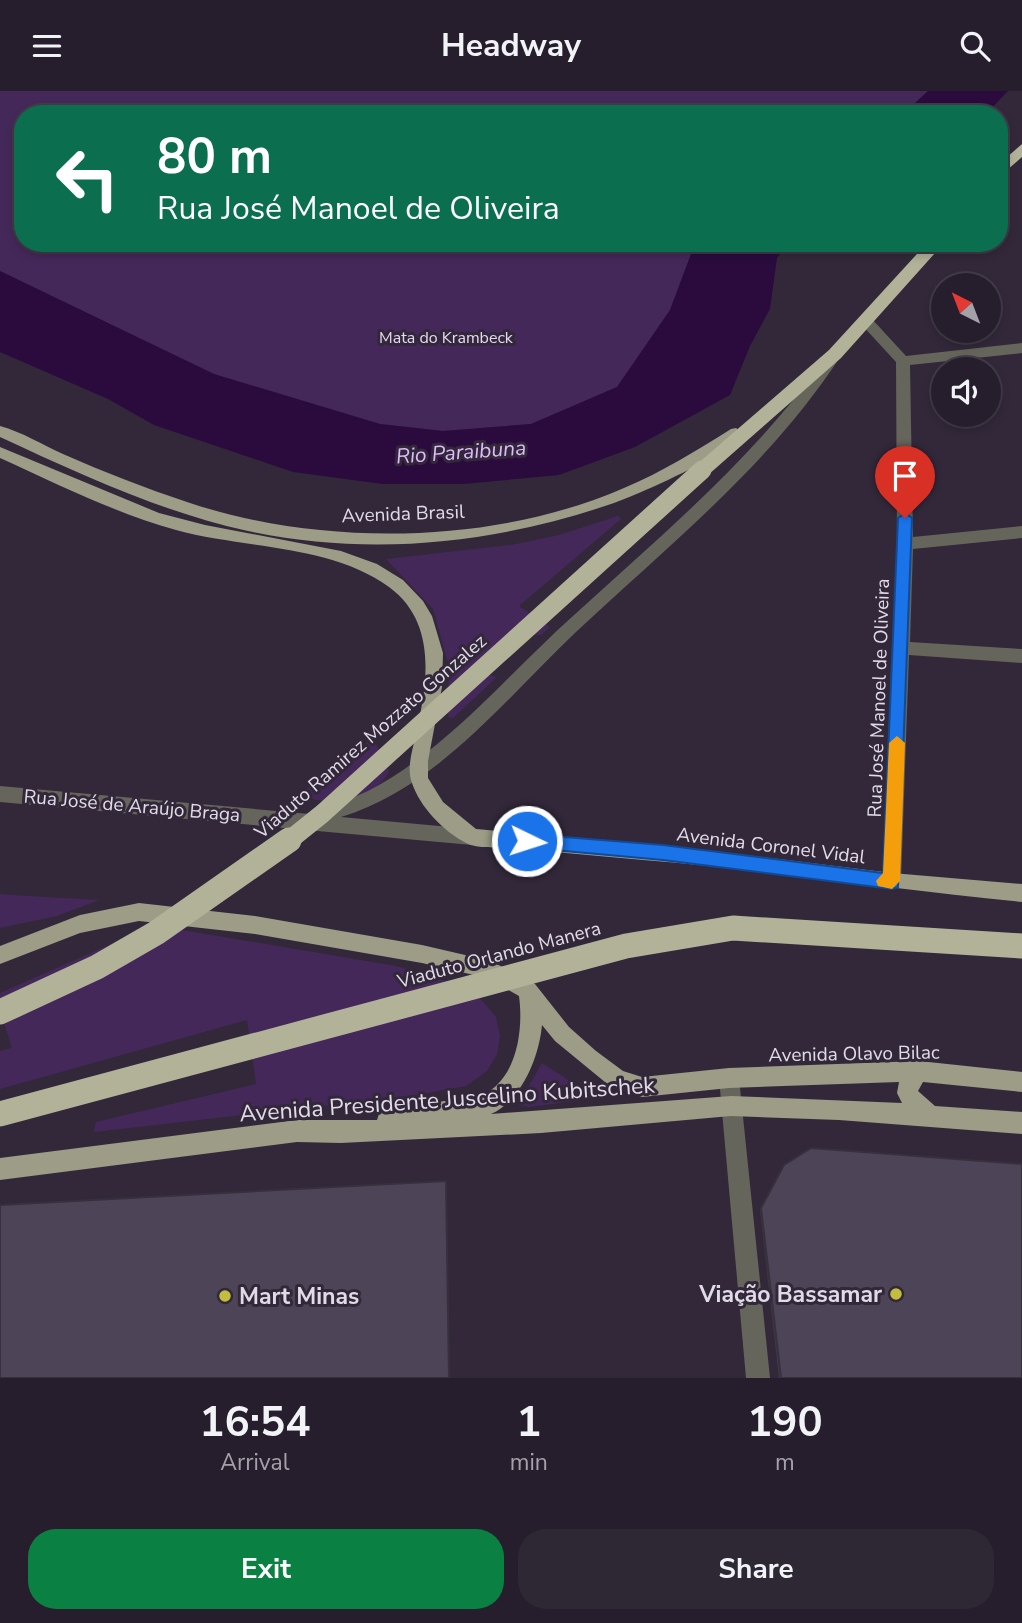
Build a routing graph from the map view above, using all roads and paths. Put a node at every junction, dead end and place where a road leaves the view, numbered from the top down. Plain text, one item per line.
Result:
1 (1022, 148) edge
2 (1008, 163) edge
3 (928, 252) edge
4 (866, 321) junction
5 (1022, 348) edge
6 (835, 354) junction
7 (903, 361) junction
8 (792, 391) junction
9 (0, 431) edge
10 (0, 443) edge
11 (27, 443) junction
12 (0, 452) edge
13 (702, 470) joint
14 (1022, 531) edge
15 (905, 544) junction
16 (900, 648) junction
17 (1022, 656) edge
18 (417, 768) junction
19 (0, 794) edge
20 (304, 820) junction
21 (472, 837) junction
22 (892, 881) junction
23 (1022, 893) edge
24 (1022, 946) edge
25 (0, 955) edge
26 (528, 991) junction
27 (0, 1012) edge
28 (919, 1071) junction
29 (729, 1079) junction
30 (1022, 1082) edge
31 (731, 1106) junction
32 (0, 1114) edge
33 (930, 1115) junction
34 (1022, 1123) edge
35 (297, 1131) junction
36 (0, 1169) edge
37 (758, 1378) edge

1 - 2 highway
3 - 4 highway, Avenida Brasil
4 - 6 highway, Avenida Brasil
4 - 7 street
5 - 7 street
6 - 8 highway, Avenida Brasil
6 - 18 street, Avenida Brasil
7 - 15 street, Rua José Manoel de Oliveira
8 - 11 main road, Avenida Brasil
8 - 13 highway, Avenida Brasil
9 - 11 main road, Avenida Brasil
10 - 11 main road
12 - 18 main road
13 - 27 highway, Viaduto Ramirez Mozzato Gonzalez, bridge
14 - 15 street
15 - 16 street, Rua José Manoel de Oliveira
16 - 17 street
16 - 22 street, Rua José Manoel de Oliveira
18 - 20 street, Avenida Brasil
18 - 21 main road
19 - 20 street, Rua José de Araújo Braga
20 - 21 street, Rua José de Araújo Braga
21 - 22 main road, Avenida Coronel Vidal
22 - 23 main road, Avenida Coronel Vidal
24 - 32 highway, Viaduto Orlando Manera, bridge
25 - 26 main road, Avenida Presidente Juscelino Kubitschek
26 - 29 main road, Avenida Presidente Juscelino Kubitschek
26 - 35 main road
28 - 29 main road, Avenida Olavo Bilac
28 - 30 main road, Avenida Olavo Bilac
28 - 33 main road
29 - 31 street
31 - 33 main road
31 - 35 main road, Avenida Presidente Juscelino Kubitschek
31 - 37 street
33 - 34 main road
35 - 36 main road, Avenida Presidente Juscelino Kubitschek

